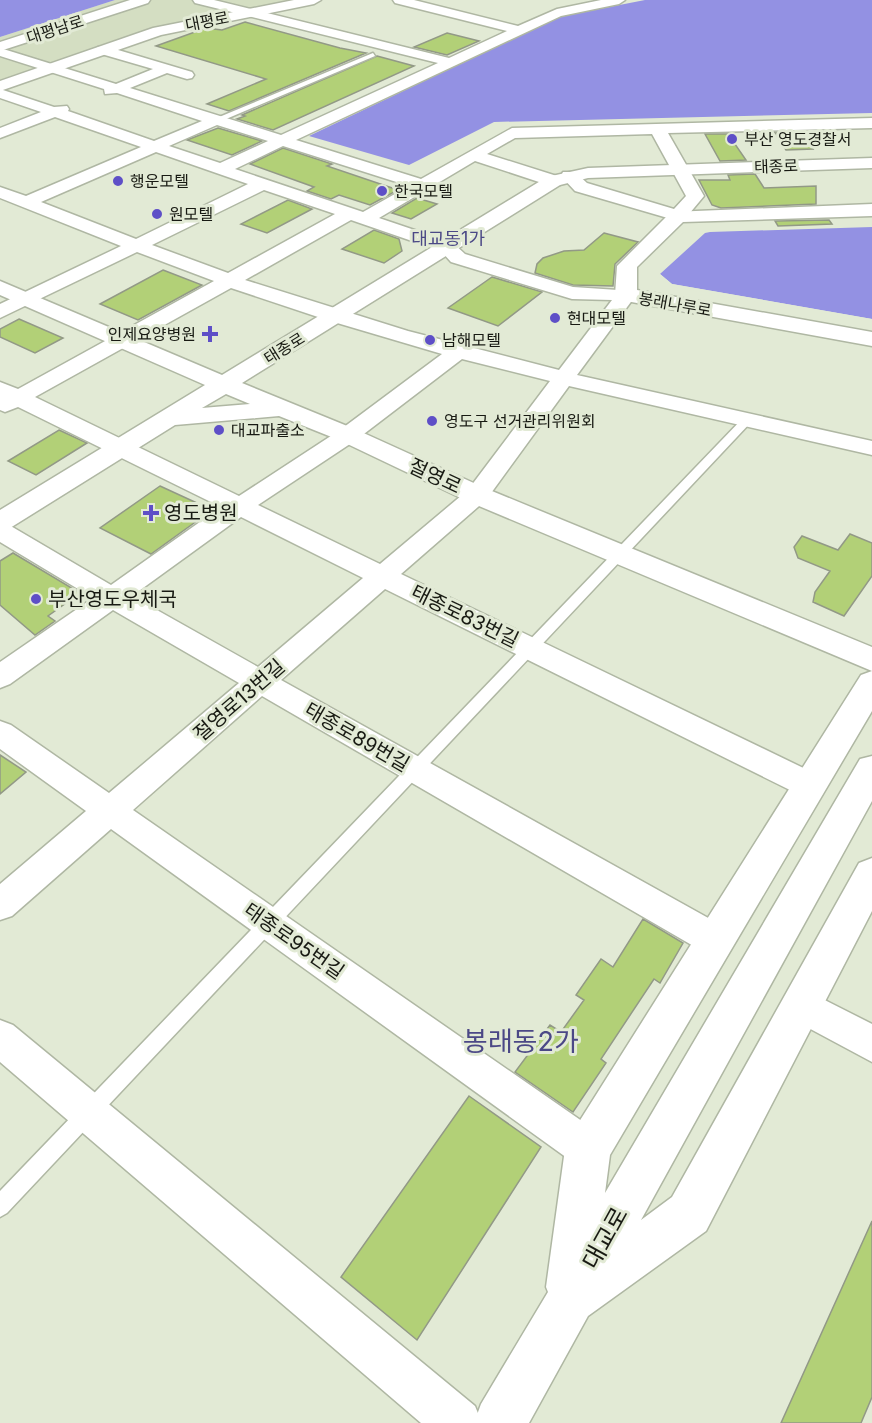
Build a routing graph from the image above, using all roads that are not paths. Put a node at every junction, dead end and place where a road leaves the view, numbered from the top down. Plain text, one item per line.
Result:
1 (143, 0) edge
2 (200, 0) edge
3 (236, 0) edge
4 (314, 0) edge
5 (399, 0) edge
6 (619, 0) edge
7 (544, 2) dead end
8 (474, 3) dead end
9 (220, 5) junction
10 (573, 9) junction
11 (251, 12) junction
12 (448, 13) junction
13 (517, 30) junction
14 (0, 47) edge
15 (103, 50) junction
16 (0, 52) edge
17 (373, 55) dead end
18 (449, 62) junction
19 (52, 68) junction
20 (166, 69) junction
21 (187, 75) dead end
22 (0, 86) edge
23 (116, 88) junction
24 (0, 93) edge
25 (95, 96) dead end
26 (75, 104) dead end
27 (54, 112) junction
28 (216, 120) junction
29 (872, 123) edge
30 (658, 129) junction
31 (0, 133) edge
32 (282, 141) junction
33 (155, 146) junction
34 (473, 155) junction
35 (872, 164) edge
36 (221, 169) junction
37 (680, 170) junction
38 (561, 178) junction
39 (264, 183) junction
40 (422, 185) junction
41 (0, 192) edge
42 (26, 202) junction
43 (872, 210) edge
44 (358, 216) junction
45 (678, 216) junction
46 (137, 245) junction
47 (447, 247) junction
48 (229, 281) junction
49 (0, 287) edge
50 (626, 296) junction
51 (26, 299) junction
52 (0, 312) edge
53 (336, 316) junction
54 (872, 339) edge
55 (121, 341) junction
56 (459, 351) junction
57 (276, 353) junction
58 (170, 362) junction
59 (565, 377) junction
60 (225, 385) junction
61 (6, 398) edge
62 (281, 408) junction
63 (168, 419) junction
64 (748, 419) junction
65 (348, 435) junction
66 (122, 446) junction
67 (872, 448) edge
68 (477, 495) junction
69 (240, 506) junction
70 (0, 522) edge
71 (0, 531) edge
72 (618, 554) junction
73 (384, 576) junction
74 (112, 597) junction
75 (529, 647) junction
76 (872, 660) edge
77 (0, 677) edge
78 (260, 682) junction
79 (872, 683) edge
80 (0, 734) edge
81 (414, 769) junction
82 (872, 769) edge
83 (809, 785) junction
84 (110, 811) junction
85 (872, 874) edge
86 (0, 905) edge
87 (268, 923) junction
88 (715, 940) junction
89 (801, 1005) junction
90 (0, 1038) edge
91 (872, 1044) edge
92 (88, 1113) junction
93 (588, 1149) junction
94 (0, 1206) edge
95 (568, 1303) junction
96 (458, 1423) edge
97 (500, 1423) edge

1 - 14 main road, 대평남로
2 - 9 street
3 - 9 street
4 - 11 main road, 대평로
5 - 12 street
6 - 10 street
7 - 10 street
8 - 12 street
9 - 11 street
10 - 13 street
11 - 15 main road, 대평로
11 - 18 street
12 - 13 street
13 - 18 street
15 - 19 main road, 대평로
15 - 20 street
16 - 19 street, 대평남로
17 - 28 lane
18 - 32 street
19 - 22 main road, 대평로
19 - 23 street, 대평남로
20 - 21 street
20 - 23 street
23 - 25 street
23 - 28 street, 대평남로
24 - 27 street
26 - 27 street
27 - 31 street
27 - 33 street
28 - 32 street, 대평남로
28 - 33 street
29 - 30 street
30 - 34 street
30 - 37 street
32 - 36 street
32 - 40 street, 대평남로
33 - 36 street
33 - 42 street
34 - 38 street
34 - 40 street
35 - 37 main road, 태종로
36 - 39 street
37 - 38 main road, 태종로
37 - 45 street
38 - 45 street
38 - 47 main road, 태종로
39 - 44 street
39 - 46 street
40 - 44 street
41 - 42 street
42 - 46 street
43 - 45 main road
44 - 47 street
44 - 48 street
45 - 50 main road, 봉래나루로
46 - 48 street
46 - 51 street
47 - 50 street
47 - 53 main road, 태종로
48 - 53 street
48 - 55 street
49 - 51 main road, 절영로
50 - 54 main road, 봉래나루로
50 - 59 street, 절영로13번길
51 - 52 street
51 - 55 main road, 절영로
53 - 56 street
53 - 57 main road, 태종로
55 - 58 main road, 절영로
55 - 61 street
56 - 59 street
56 - 65 street
57 - 58 main road
57 - 60 main road, 태종로
57 - 62 main road
58 - 60 main road, 절영로
58 - 63 main road
59 - 64 street
59 - 68 street, 절영로13번길
60 - 62 main road, 절영로
60 - 63 main road, 태종로
61 - 66 street, 태종로83번길
62 - 63 main road
62 - 65 main road, 절영로
63 - 66 main road, 태종로
64 - 67 street
64 - 72 lane
65 - 68 main road, 절영로
65 - 69 street
66 - 69 street, 태종로83번길
66 - 70 main road, 태종로
68 - 72 main road, 절영로
68 - 73 street, 절영로13번길
69 - 73 street, 태종로83번길
69 - 74 street
71 - 74 street, 태종로89번길
72 - 75 lane
72 - 76 main road, 절영로
73 - 75 street, 태종로83번길
73 - 78 street, 절영로13번길
74 - 77 street
74 - 78 street, 태종로89번길
75 - 81 lane
75 - 83 street, 태종로83번길
78 - 81 street, 태종로89번길
78 - 84 street, 절영로13번길
79 - 83 main road
80 - 84 street, 태종로95번길
81 - 87 lane
81 - 88 street, 태종로89번길
82 - 95 main road, 대교로
83 - 88 main road
84 - 86 street, 절영로13번길
84 - 87 street, 태종로95번길
85 - 89 main road
87 - 92 lane
87 - 93 street, 태종로95번길
88 - 93 main road
89 - 91 street
89 - 95 main road
90 - 92 street
92 - 94 lane
92 - 96 street
93 - 95 main road
95 - 97 main road, 대교로

